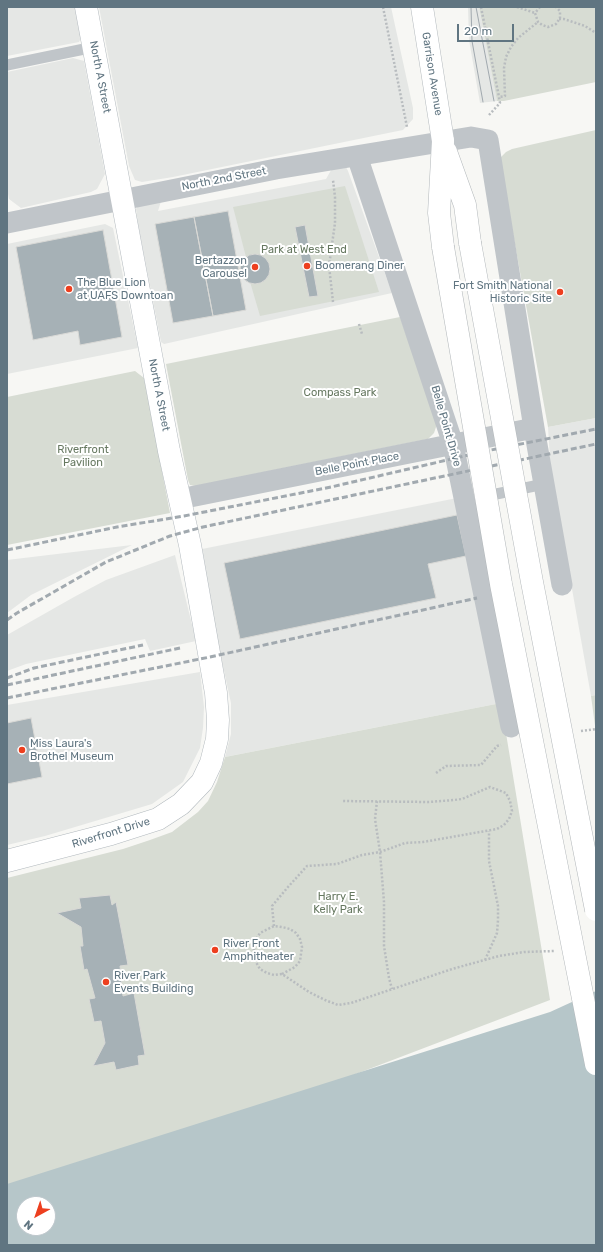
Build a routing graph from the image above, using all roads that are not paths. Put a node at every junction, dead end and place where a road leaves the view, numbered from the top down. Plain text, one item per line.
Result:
1 (86, 7) edge
2 (422, 7) edge
3 (94, 47) junction
4 (7, 64) edge
5 (443, 141) junction
6 (357, 156) junction
7 (123, 199) junction
8 (7, 223) edge
9 (534, 428) junction
10 (453, 444) junction
11 (544, 484) junction
12 (180, 499) junction
13 (465, 500) junction
14 (562, 585) dead end
15 (511, 728) dead end
16 (202, 782) joint
17 (7, 861) edge
18 (596, 910) edge
19 (596, 1064) edge

1 - 3 main road, North A Street
2 - 5 main road, Garrison Avenue
3 - 4 lane
3 - 7 main road, North A Street
5 - 6 street, North 2nd Street
5 - 9 street, North 2nd Street
5 - 18 main road, Garrison Avenue, bridge
5 - 19 main road, Garrison Avenue, bridge
6 - 7 street, North 2nd Street
6 - 10 street, Belle Point Drive
7 - 8 street, North 2nd Street
7 - 12 main road, North A Street
9 - 10 street, Belle Point Place
9 - 11 street
10 - 12 street, Belle Point Place
10 - 13 street, Belle Point Drive
11 - 13 lane
11 - 14 street
12 - 16 main road, North A Street
13 - 15 street, Belle Point Drive
16 - 17 main road, Riverfront Drive

